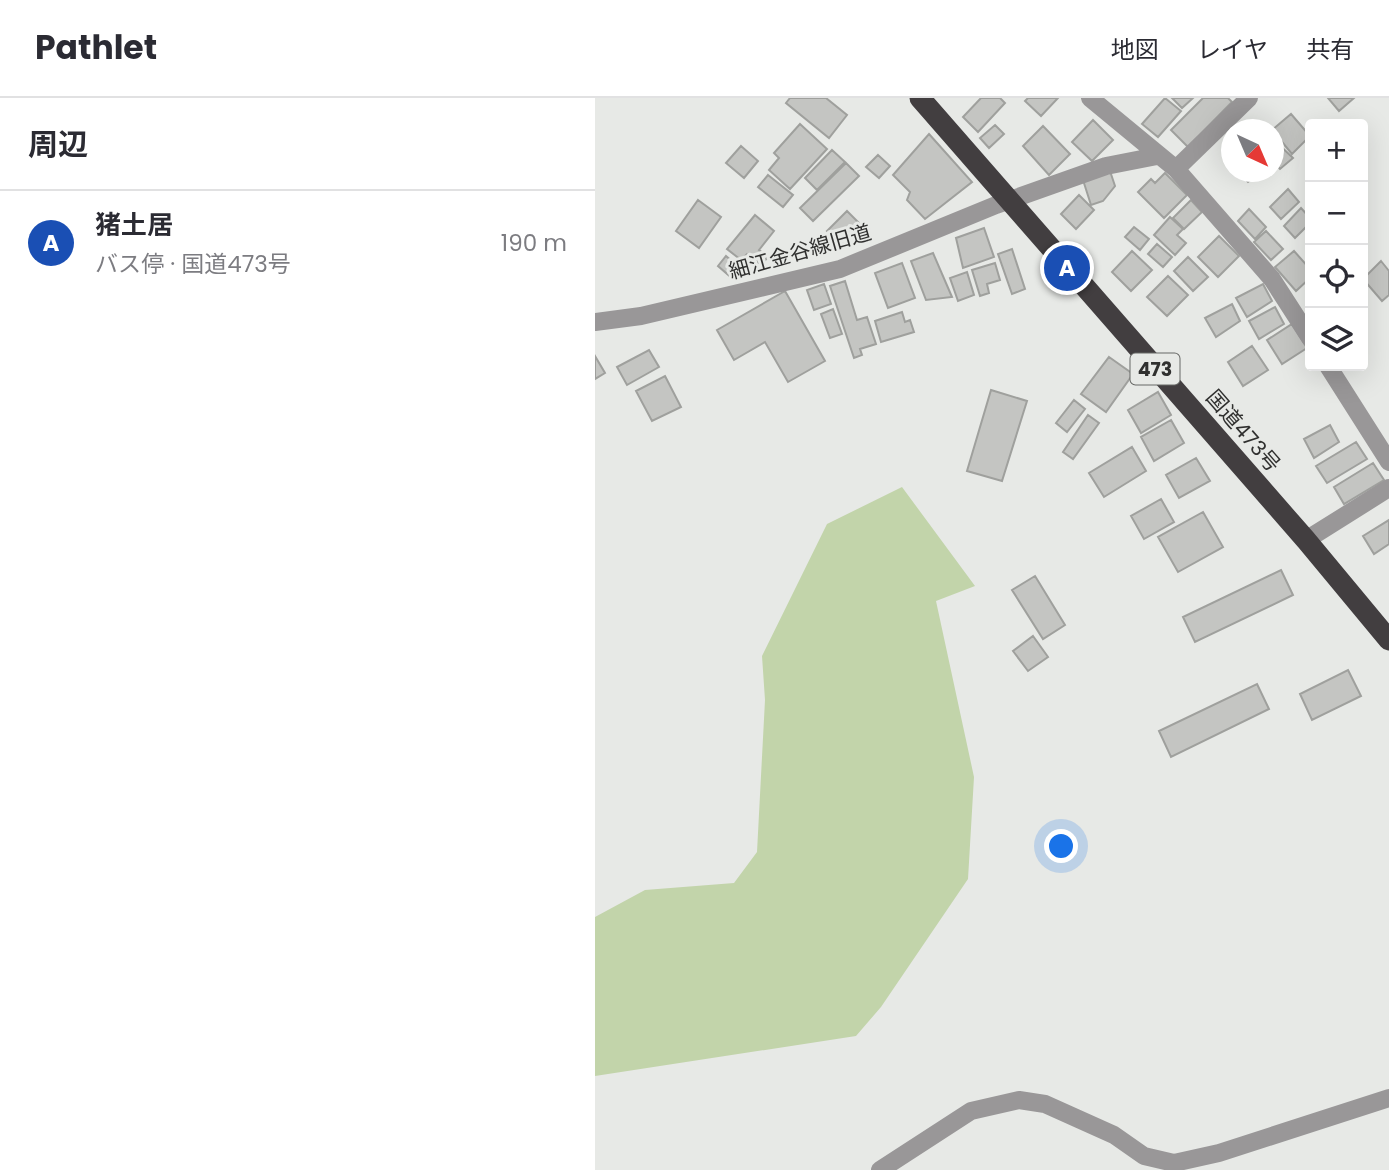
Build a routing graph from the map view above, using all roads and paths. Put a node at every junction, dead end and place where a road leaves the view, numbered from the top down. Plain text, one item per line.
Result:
1 (921, 98) edge
2 (1090, 98) edge
3 (1249, 98) edge
4 (1157, 156) junction
5 (1176, 169) junction
6 (1009, 202) junction
7 (595, 322) edge
8 (1305, 330) edge
9 (1331, 371) edge
10 (1389, 461) edge
11 (1389, 488) edge
12 (1305, 540) junction
13 (1386, 633) edge
14 (1389, 1097) edge
15 (880, 1170) edge

1 - 6 highway, 国道473号 / 473
2 - 4 street
3 - 5 street
4 - 5 street
4 - 6 street, 細江金谷線旧道
5 - 8 street
6 - 7 street, 細江金谷線旧道
6 - 12 highway, 国道473号 / 473
9 - 10 street
11 - 12 street
12 - 13 highway, 国道473号 / 473
14 - 15 street

